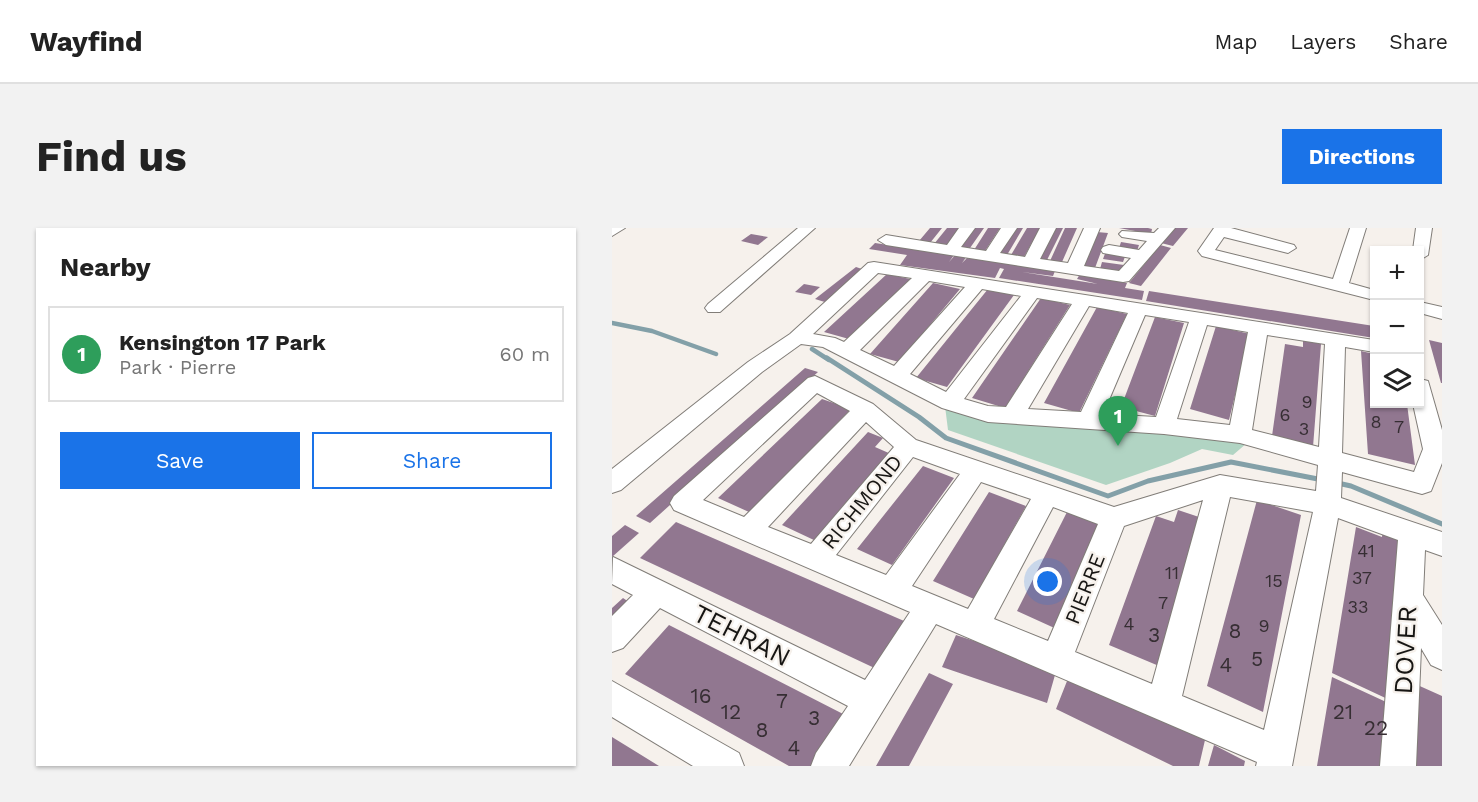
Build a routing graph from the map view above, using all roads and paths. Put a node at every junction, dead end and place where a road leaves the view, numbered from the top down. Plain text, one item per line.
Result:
1 (617, 228) edge
2 (807, 228) edge
3 (926, 228) edge
4 (968, 228) edge
5 (1009, 228) edge
6 (1048, 228) edge
7 (1092, 228) edge
8 (1358, 228) edge
9 (1424, 228) edge
10 (1222, 230) edge
11 (612, 231) edge
12 (1162, 233) edge
13 (1127, 234) dead end
14 (886, 240) dead end
15 (913, 244) junction
16 (1421, 246) edge
17 (1109, 249) dead end
18 (951, 250) junction
19 (1143, 255) junction
20 (990, 256) junction
21 (1030, 263) junction
22 (1074, 269) junction
23 (1278, 272) junction
24 (924, 276) junction
25 (977, 284) junction
26 (1340, 285) junction
27 (1032, 293) junction
28 (1370, 294) edge
29 (1083, 301) junction
30 (714, 308) dead end
31 (1424, 308) edge
32 (1138, 310) junction
33 (1442, 313) edge
34 (1199, 320) junction
35 (1258, 328) junction
36 (797, 338) junction
37 (1335, 340) junction
38 (1370, 345) edge
39 (848, 351) junction
40 (896, 377) junction
41 (950, 403) junction
42 (1424, 405) edge
43 (865, 409) junction
44 (1013, 415) junction
45 (1088, 422) junction
46 (1164, 426) junction
47 (1240, 435) junction
48 (908, 446) junction
49 (1331, 464) junction
50 (976, 470) junction
51 (612, 483) edge
52 (1220, 485) junction
53 (1047, 494) junction
54 (1328, 499) junction
55 (1114, 518) junction
56 (748, 530) junction
57 (1412, 533) junction
58 (1442, 544) edge
59 (816, 559) junction
60 (613, 570) edge
61 (892, 591) junction
62 (657, 592) junction
63 (1408, 598) junction
64 (930, 607) junction
65 (975, 626) junction
66 (612, 637) edge
67 (1442, 654) edge
68 (1056, 660) junction
69 (612, 698) edge
70 (871, 700) junction
71 (1163, 705) junction
72 (1276, 759) edge
73 (726, 766) edge
74 (830, 766) edge
75 (1398, 766) edge

1 - 11 street
2 - 30 street
3 - 15 street
4 - 18 street
5 - 20 street
6 - 21 street
7 - 22 street
8 - 26 street
9 - 16 street
10 - 23 street
10 - 23 street
12 - 13 street
12 - 19 street
14 - 15 street
15 - 18 street
17 - 19 street
18 - 20 street
19 - 22 street
20 - 21 street
21 - 22 street
23 - 26 street
24 - 25 street
24 - 36 street
24 - 39 street
25 - 27 street
25 - 40 street
26 - 28 street
27 - 29 street
27 - 41 street
29 - 32 street
29 - 44 street
31 - 33 street
32 - 34 street
32 - 45 street
34 - 35 street
34 - 46 street
35 - 37 street
35 - 47 street
36 - 39 street
36 - 51 street
37 - 38 street
37 - 49 street
39 - 40 street
40 - 41 street
41 - 44 street
42 - 49 street
43 - 48 street
43 - 56 street
43 - 56 street
44 - 45 street
45 - 46 street
46 - 47 street
47 - 49 street
48 - 50 street
48 - 59 street, RICHMOND
49 - 54 street
50 - 53 street
50 - 61 street
52 - 54 street
52 - 55 street
52 - 71 street
53 - 55 street
53 - 65 street
54 - 57 street
54 - 72 street
55 - 68 street, PIERRE
56 - 59 street
57 - 58 street
57 - 63 street, DOVER
59 - 61 street
60 - 62 street, TEHRAN
61 - 64 street
62 - 66 street
62 - 70 street, TEHRAN
63 - 67 street
63 - 75 street, DOVER
64 - 65 street
64 - 70 street
65 - 68 street
68 - 71 street
69 - 73 street
70 - 74 street
71 - 72 street

